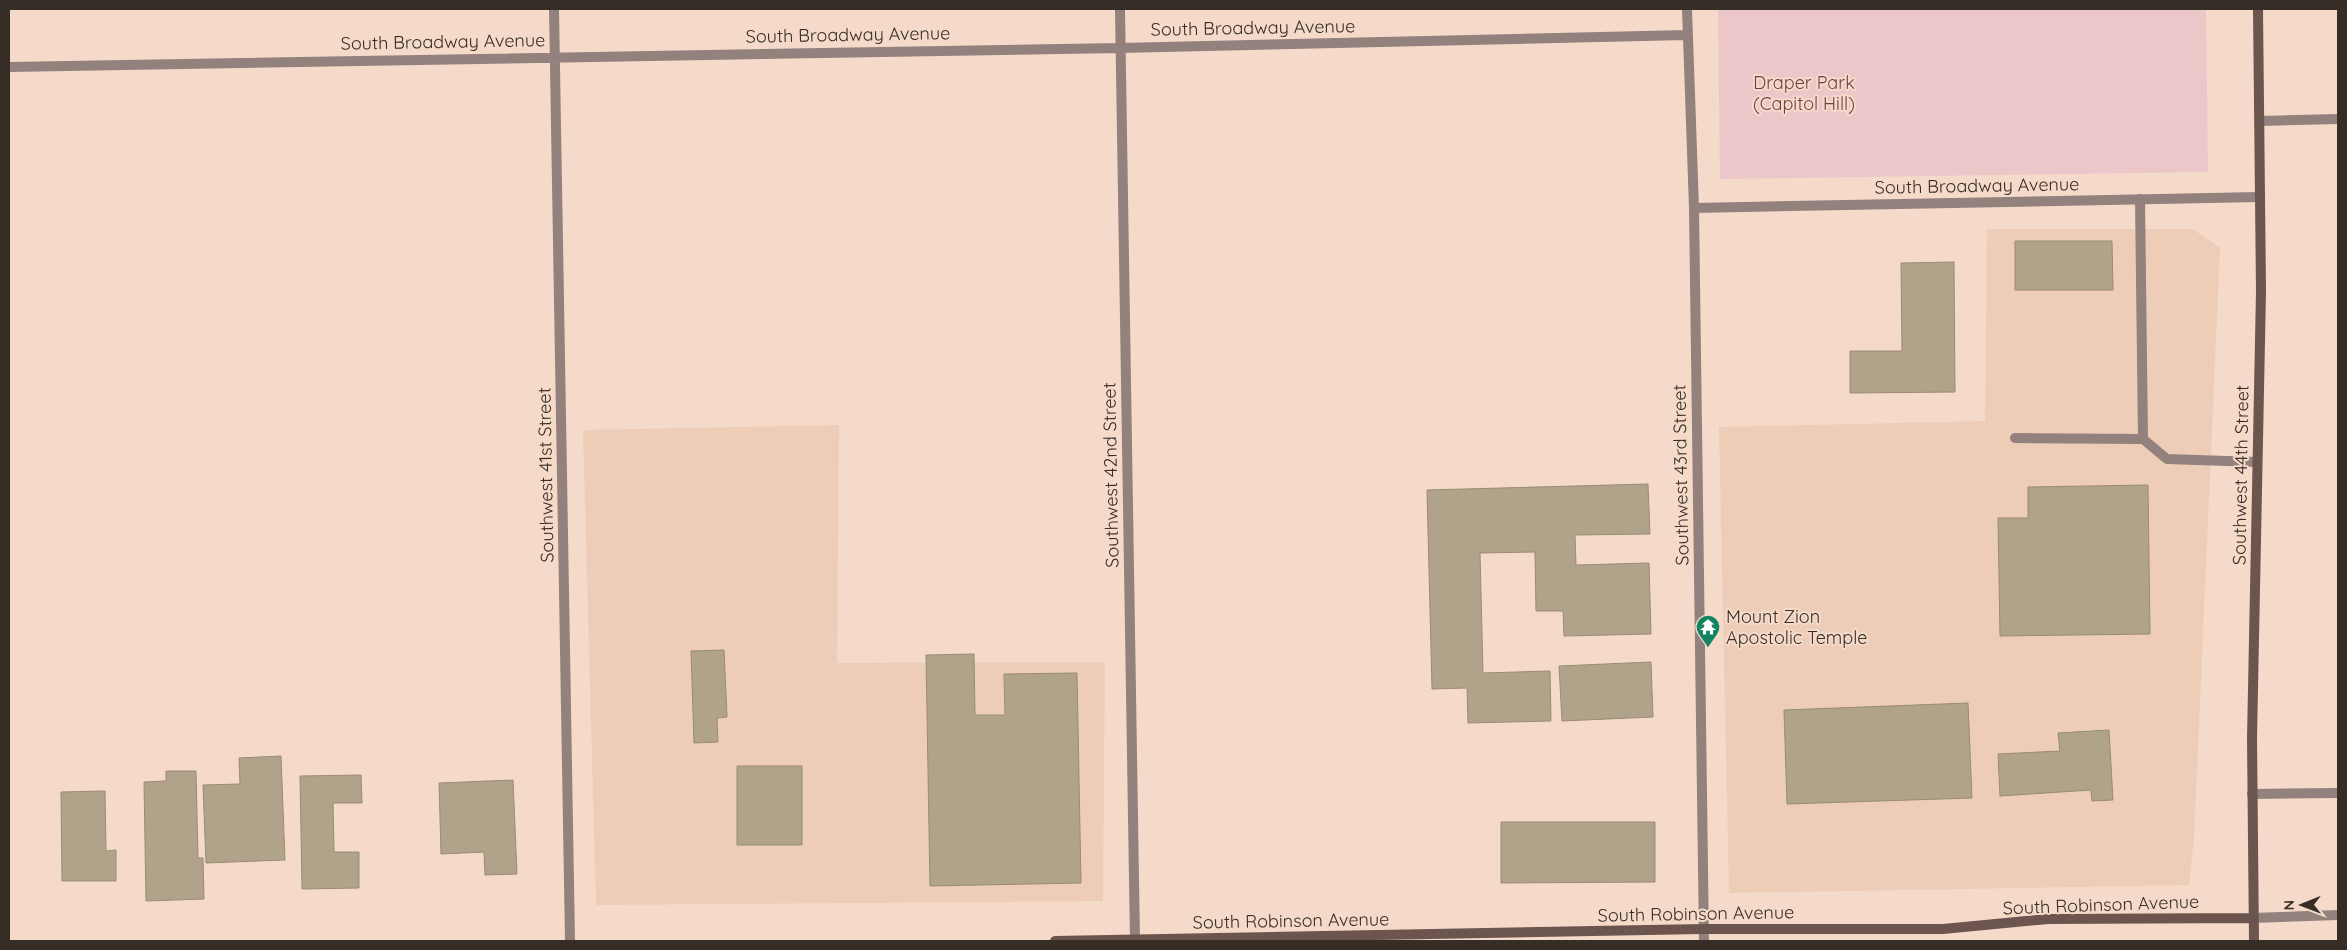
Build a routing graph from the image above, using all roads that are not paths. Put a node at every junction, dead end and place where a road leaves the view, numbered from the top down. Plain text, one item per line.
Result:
1 (554, 9) edge
2 (1120, 9) edge
3 (1687, 9) edge
4 (2258, 9) edge
5 (1687, 35) junction
6 (1120, 48) junction
7 (555, 56) junction
8 (9, 66) edge
9 (2338, 119) edge
10 (2260, 121) junction
11 (2260, 197) junction
12 (2140, 199) junction
13 (1694, 208) junction
14 (2015, 438) dead end
15 (2143, 438) junction
16 (2257, 462) junction
17 (2338, 793) edge
18 (2252, 794) junction
19 (2338, 915) edge
20 (2253, 918) junction
21 (1704, 929) junction
22 (570, 941) edge
23 (1055, 941) edge
24 (1135, 941) edge
25 (1704, 941) edge
26 (2254, 941) edge

1 - 7 street, Southwest 41st Street
2 - 6 street, Southwest 42nd Street
3 - 5 street, Southwest 43rd Street
4 - 10 street, Southwest 44th Street
5 - 6 street, South Broadway Avenue
5 - 13 street, Southwest 43rd Street
6 - 7 street, South Broadway Avenue
6 - 24 street, Southwest 42nd Street
7 - 8 street, South Broadway Avenue
7 - 22 street, Southwest 41st Street
9 - 10 street
10 - 11 street, Southwest 44th Street
11 - 12 street, South Broadway Avenue
11 - 16 street, Southwest 44th Street
12 - 13 street, South Broadway Avenue
12 - 15 street
13 - 21 street, Southwest 43rd Street
14 - 15 street
15 - 16 street
16 - 18 street, Southwest 44th Street
17 - 18 street
18 - 20 street, Southwest 44th Street
19 - 20 street, South Robinson Avenue
20 - 21 street, South Robinson Avenue
20 - 26 street, Southwest 44th Street
21 - 24 street, South Robinson Avenue
21 - 25 street, Southwest 43rd Street
23 - 24 street, South Robinson Avenue

